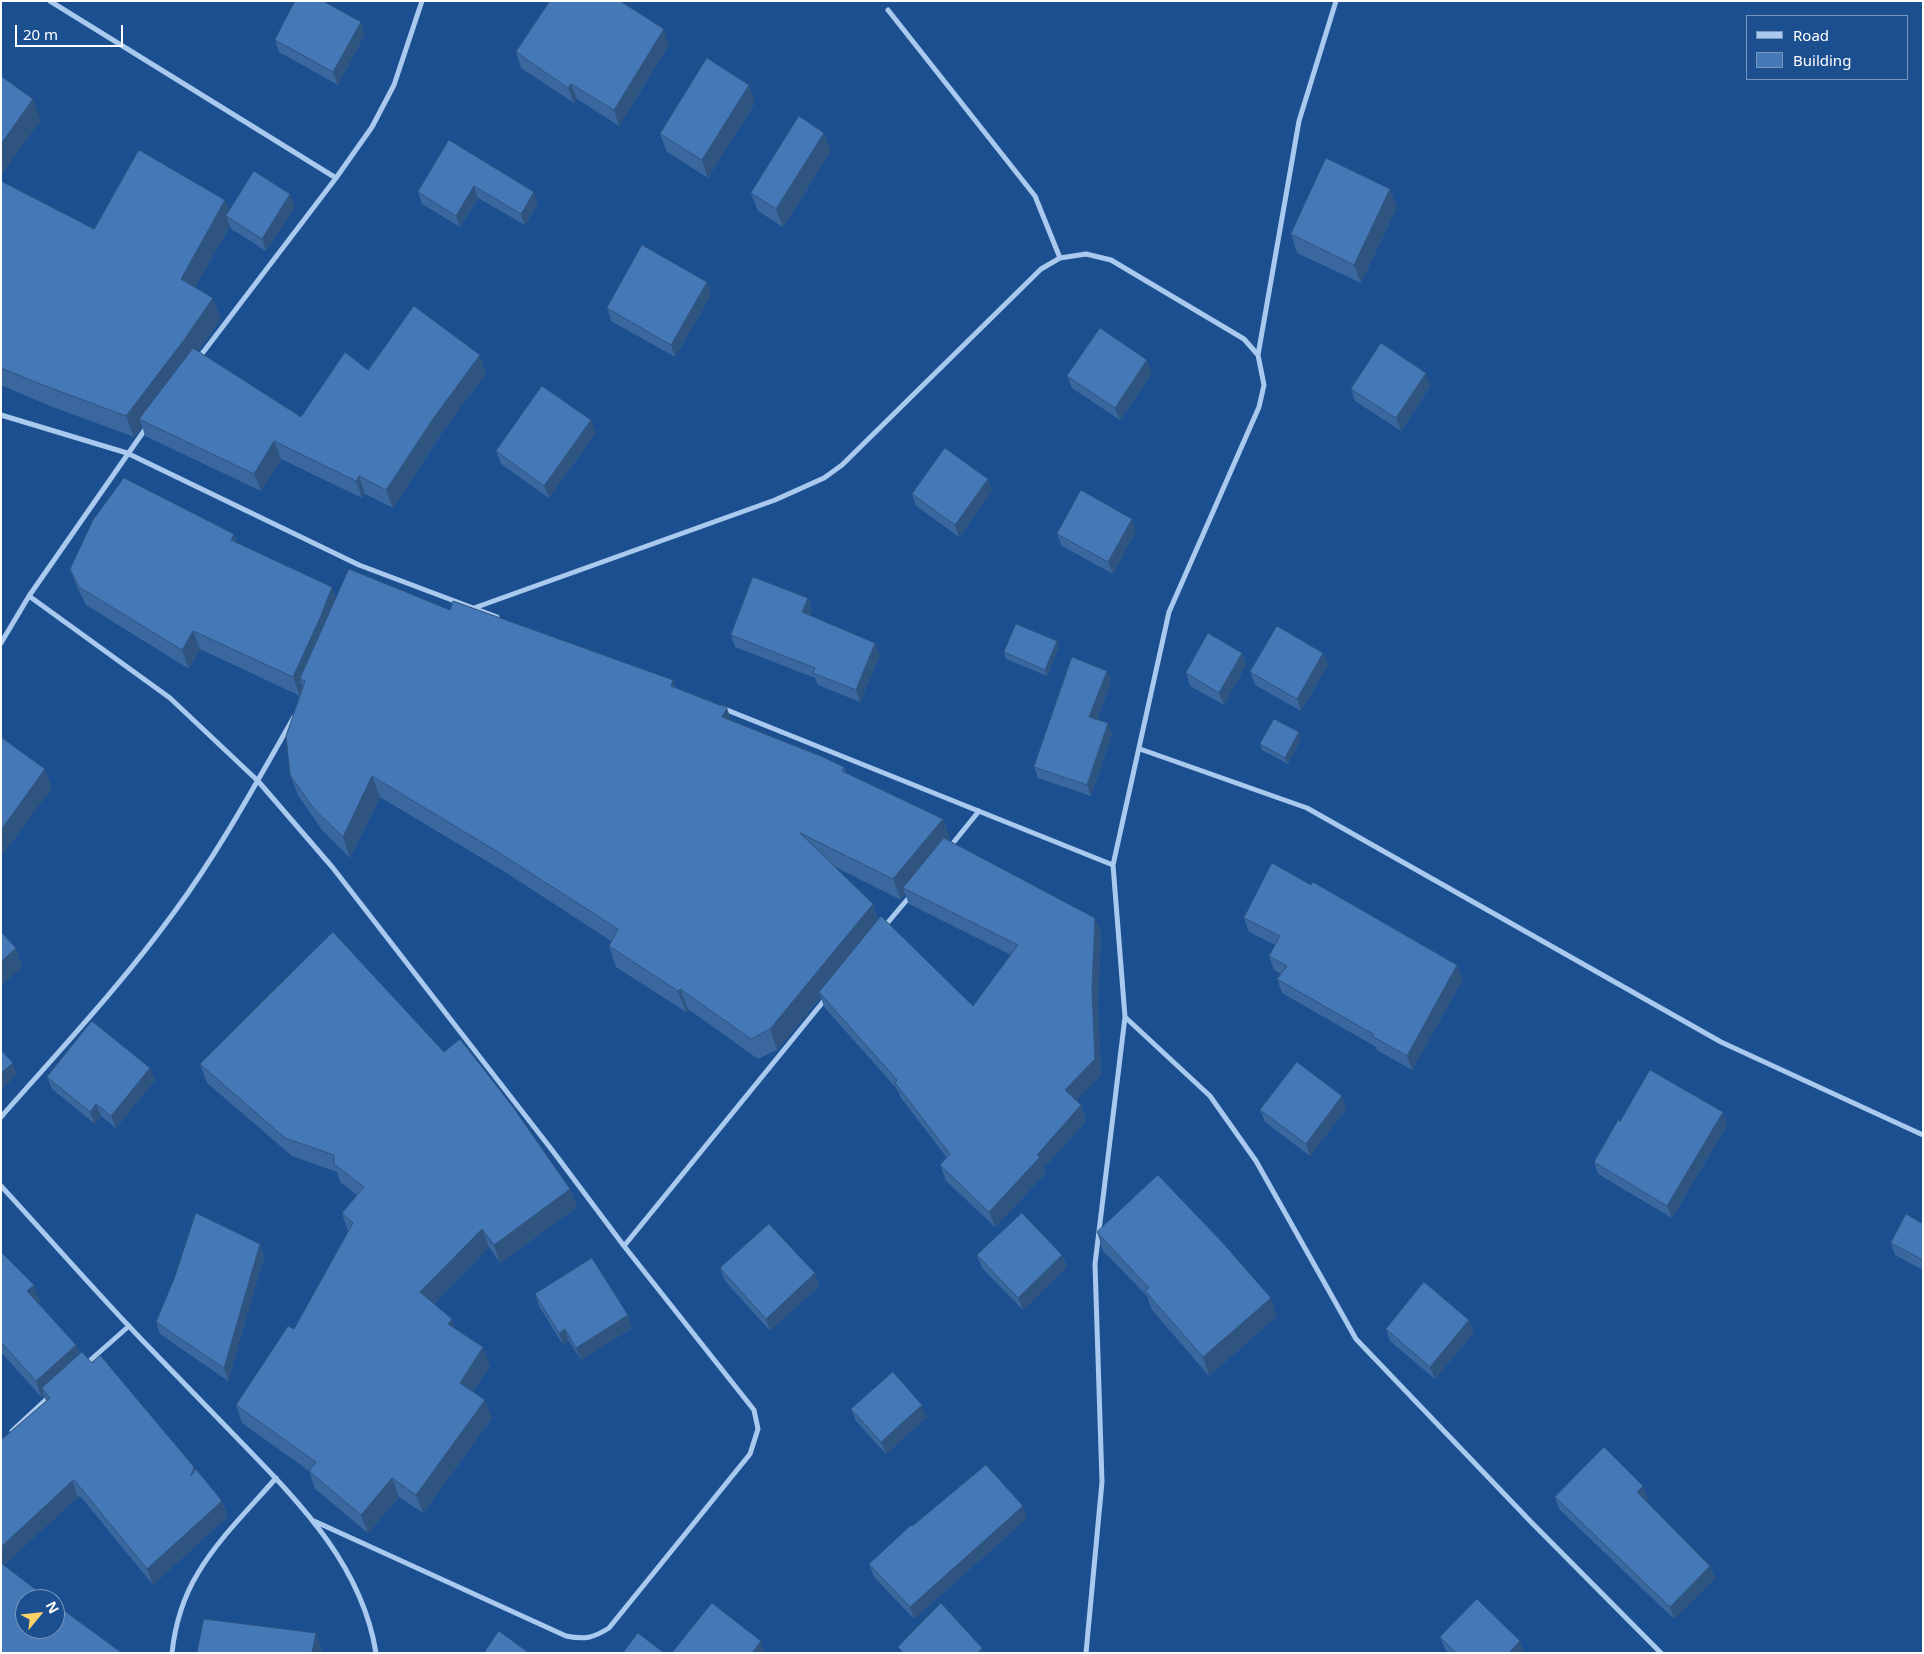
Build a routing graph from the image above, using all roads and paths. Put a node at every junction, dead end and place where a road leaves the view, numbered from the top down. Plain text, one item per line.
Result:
1 (50, 1) edge
2 (422, 1) edge
3 (1336, 1) edge
4 (888, 10) dead end
5 (336, 178) junction
6 (1060, 258) junction
7 (1258, 355) junction
8 (193, 366) edge
9 (1, 415) edge
10 (151, 421) edge
11 (127, 453) junction
12 (359, 565) junction
13 (355, 574) edge
14 (29, 596) junction
15 (474, 608) junction
16 (501, 619) edge
17 (1, 643) edge
18 (712, 704) edge
19 (298, 710) edge
20 (1140, 748) junction
21 (258, 781) junction
22 (979, 811) junction
23 (948, 849) edge
24 (1113, 865) junction
25 (917, 887) edge
26 (879, 933) edge
27 (829, 994) edge
28 (1125, 1018) junction
29 (1, 1117) edge
30 (1923, 1135) edge
31 (1, 1186) edge
32 (624, 1246) junction
33 (129, 1326) junction
34 (79, 1370) edge
35 (58, 1390) edge
36 (8, 1434) edge
37 (276, 1478) junction
38 (314, 1521) junction
39 (172, 1653) edge
40 (376, 1653) edge
41 (1086, 1653) edge
42 (1661, 1653) edge

1 - 5 street
2 - 5 street
3 - 7 street
4 - 6 street
5 - 8 street
6 - 7 street
6 - 15 street
7 - 20 street
9 - 11 street
10 - 11 street
11 - 12 street
11 - 14 street
12 - 13 street
12 - 15 street
14 - 17 street
14 - 21 street
15 - 16 street
18 - 22 street
19 - 21 street
20 - 24 street
20 - 30 street
21 - 29 street
21 - 32 street
22 - 23 street
22 - 24 street
24 - 28 street
25 - 26 street
27 - 32 street
28 - 41 street
28 - 42 street
31 - 33 street
32 - 38 street
33 - 34 street
33 - 37 street
35 - 36 street
37 - 38 street
37 - 39 street
38 - 40 street

